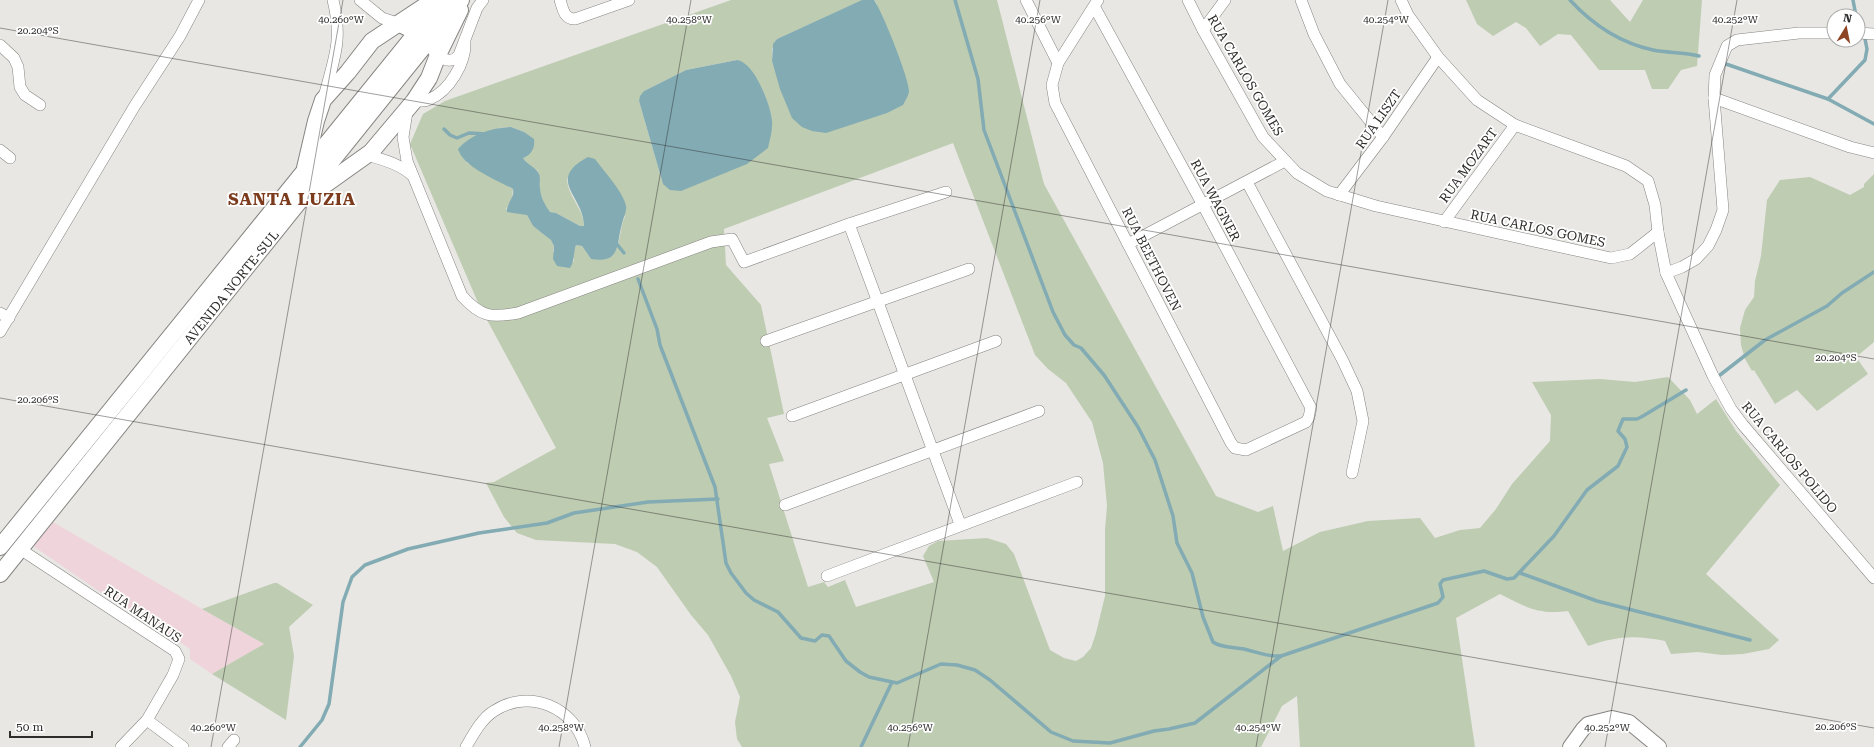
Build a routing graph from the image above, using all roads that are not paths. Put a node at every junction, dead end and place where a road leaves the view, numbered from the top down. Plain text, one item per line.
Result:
1 (199, 0) edge
2 (333, 0) edge
3 (360, 0) edge
4 (434, 0) edge
5 (443, 0) edge
6 (461, 0) edge
7 (464, 0) edge
8 (483, 0) edge
9 (560, 0) edge
10 (629, 0) edge
11 (1026, 0) edge
12 (1188, 0) edge
13 (1224, 0) edge
14 (1301, 0) edge
15 (1400, 0) edge
16 (1096, 3) edge
17 (604, 5) edge
18 (400, 24) junction
19 (1203, 30) junction
20 (1826, 33) edge
21 (422, 36) junction
22 (465, 42) junction
23 (0, 45) edge
24 (438, 55) junction
25 (1438, 57) junction
26 (1058, 63) junction
27 (1714, 98) junction
28 (324, 100) junction
29 (40, 105) dead end
30 (411, 105) junction
31 (316, 120) junction
32 (1515, 125) junction
33 (1383, 137) junction
34 (334, 147) junction
35 (0, 150) edge
36 (1874, 153) edge
37 (367, 156) junction
38 (10, 158) dead end
39 (1285, 161) junction
40 (304, 173) junction
41 (415, 178) junction
42 (1247, 182) junction
43 (946, 192) dead end
44 (1339, 195) junction
45 (298, 203) junction
46 (1203, 205) junction
47 (1444, 222) junction
48 (849, 224) junction
49 (1658, 232) junction
50 (1128, 244) junction
51 (969, 269) dead end
52 (1666, 273) junction
53 (878, 302) junction
54 (4, 315) edge
55 (0, 332) edge
56 (766, 341) dead end
57 (996, 342) dead end
58 (905, 375) junction
59 (1311, 408) joint
60 (1039, 411) dead end
61 (792, 416) dead end
62 (932, 450) junction
63 (1352, 473) dead end
64 (1077, 482) dead end
65 (785, 505) dead end
66 (960, 524) junction
67 (0, 547) edge
68 (20, 549) junction
69 (1869, 566) edge
70 (0, 574) edge
71 (827, 576) dead end
72 (1874, 578) edge
73 (147, 720) junction
74 (121, 747) edge
75 (183, 747) edge
76 (466, 747) edge
77 (585, 747) edge
78 (1570, 747) edge
79 (1659, 747) edge

1 - 54 street
2 - 28 street
3 - 18 street
4 - 18 main road
5 - 21 main road, AVENIDA NORTE-SUL
6 - 21 main road, AVENIDA NORTE-SUL
7 - 24 main road
8 - 22 street
9 - 17 street
10 - 17 street
11 - 26 street
12 - 19 street, RUA CARLOS GOMES
13 - 19 street
14 - 33 street
15 - 25 street
16 - 26 street, RUA BEETHOVEN
16 - 46 street, RUA WAGNER
18 - 21 main road
18 - 28 main road
19 - 39 street, RUA CARLOS GOMES
20 - 27 street
21 - 24 main road
21 - 34 main road, AVENIDA NORTE-SUL
22 - 24 street
22 - 30 street
23 - 29 street
24 - 30 main road
25 - 32 street
25 - 33 street, RUA LISZT
26 - 50 street, RUA BEETHOVEN
27 - 36 street
27 - 52 street
28 - 31 main road
30 - 37 main road
30 - 41 street
31 - 34 main road
31 - 40 main road
32 - 47 street, RUA MOZART
32 - 49 street
33 - 44 street, RUA LISZT
34 - 37 main road
34 - 40 main road, AVENIDA NORTE-SUL
34 - 45 main road, AVENIDA NORTE-SUL
35 - 38 street
37 - 41 street
37 - 45 main road
39 - 42 street
39 - 44 street, RUA CARLOS GOMES
40 - 67 main road, AVENIDA NORTE-SUL
41 - 48 street
42 - 46 street
42 - 63 street
43 - 48 street
44 - 47 street, RUA CARLOS GOMES
45 - 68 main road, AVENIDA NORTE-SUL
46 - 50 street
46 - 59 street, RUA WAGNER
47 - 49 street, RUA CARLOS GOMES
48 - 53 street
49 - 52 street, RUA CARLOS POLIDO
50 - 59 street, RUA BEETHOVEN
51 - 53 street
52 - 69 street, RUA CARLOS POLIDO
53 - 56 street
53 - 58 street
54 - 55 street
57 - 58 street
58 - 61 street
58 - 62 street
60 - 62 street
62 - 65 street
62 - 66 street
64 - 66 street
66 - 71 street
68 - 70 main road, AVENIDA NORTE-SUL
68 - 73 street, RUA MANAUS
69 - 72 street, RUA CARLOS POLIDO
73 - 74 street, RUA MANAUS
73 - 75 street
76 - 77 street
78 - 79 street

